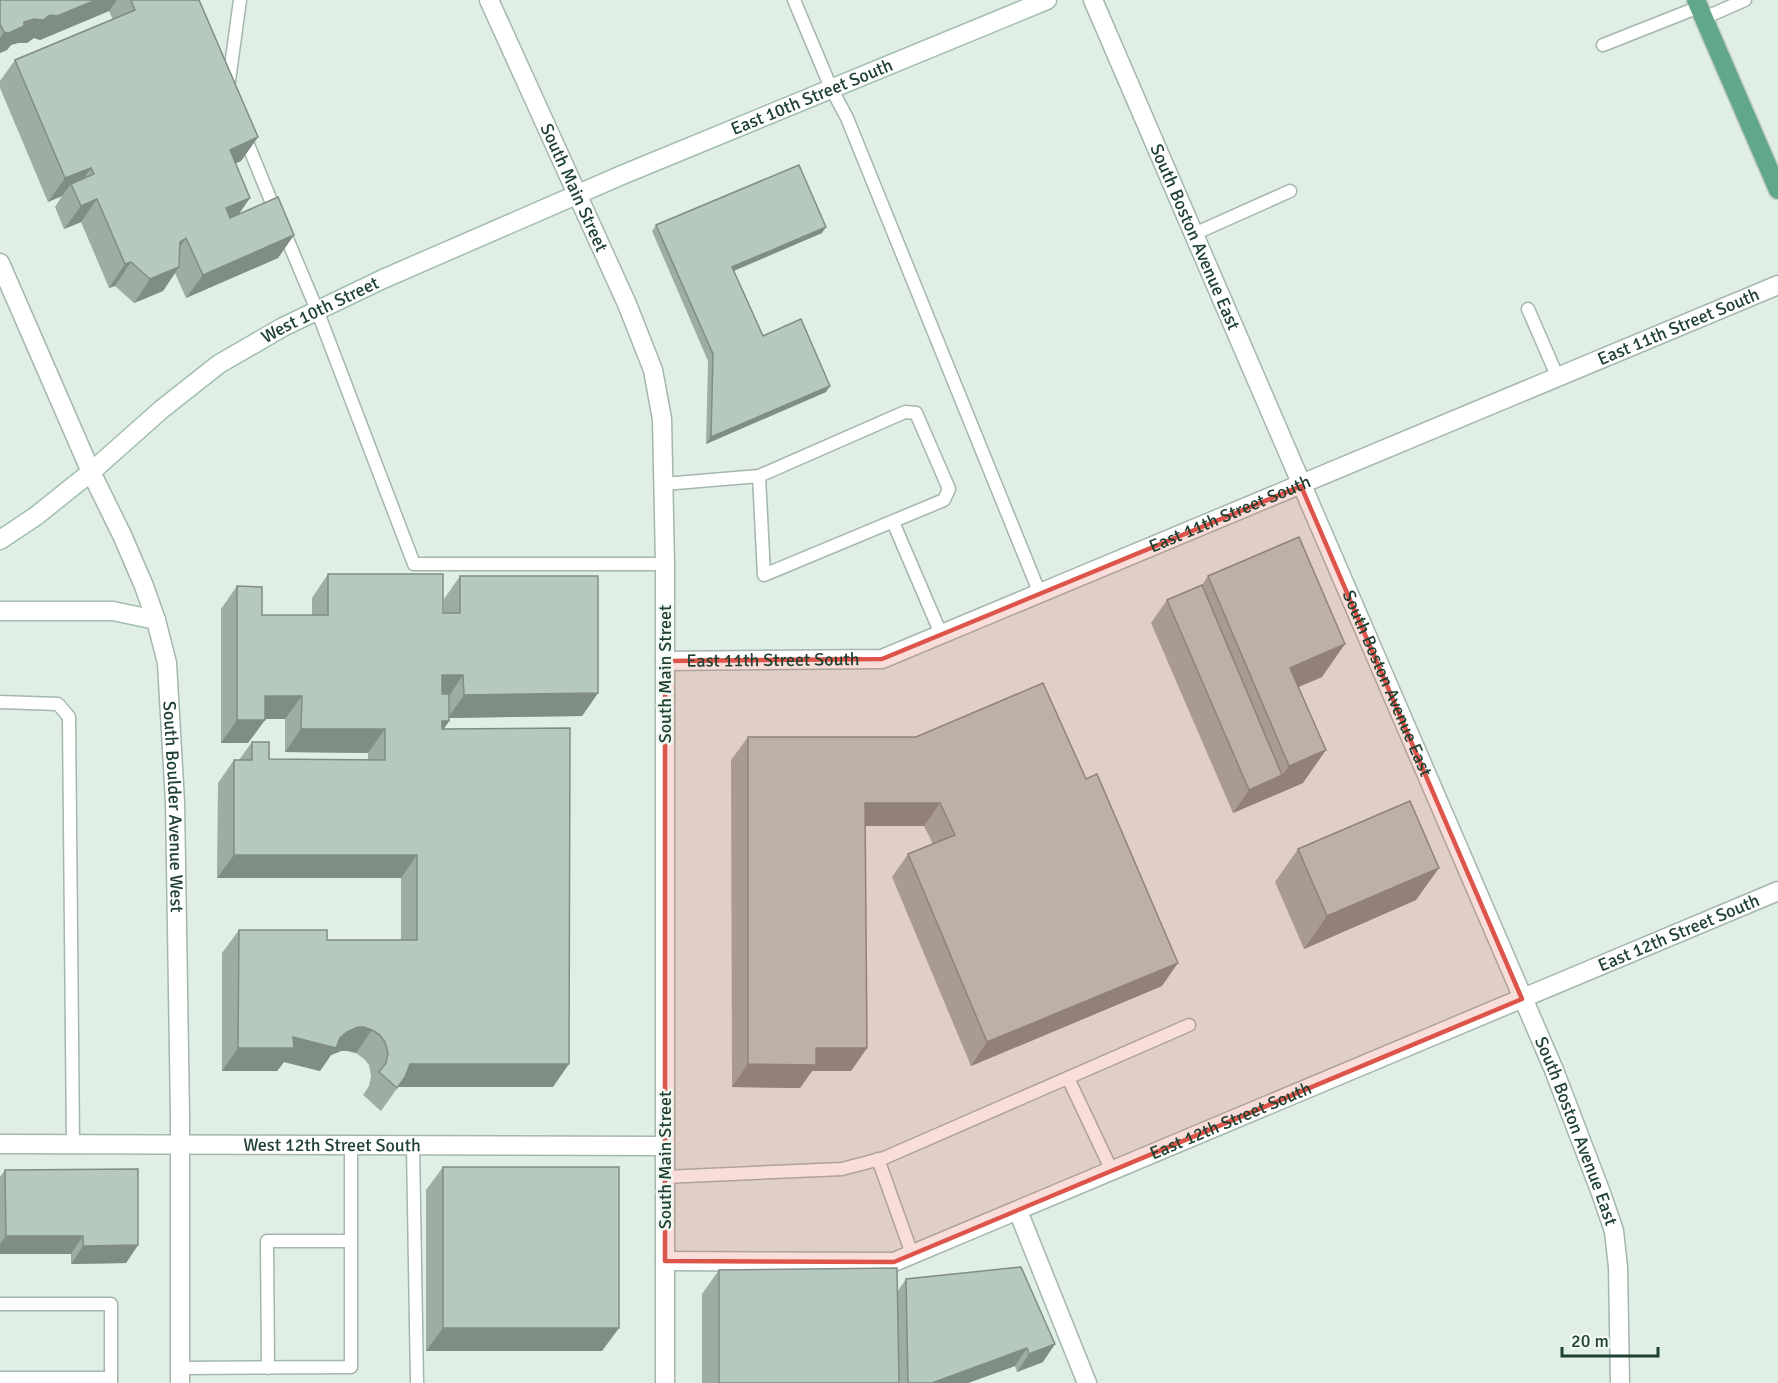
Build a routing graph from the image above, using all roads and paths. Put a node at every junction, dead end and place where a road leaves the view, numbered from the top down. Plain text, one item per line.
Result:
1 (240, 0) edge
2 (489, 0) edge
3 (794, 0) edge
4 (1047, 0) edge
5 (1093, 0) edge
6 (1745, 0) edge
7 (1700, 8) edge
8 (1603, 45) dead end
9 (218, 75) edge
10 (831, 88) junction
11 (239, 123) edge
12 (1290, 190) dead end
13 (1778, 190) edge
14 (577, 195) junction
15 (1194, 234) junction
16 (0, 263) edge
17 (1778, 285) edge
18 (1528, 309) dead end
19 (317, 310) junction
20 (1558, 378) junction
21 (90, 472) junction
22 (759, 476) junction
23 (664, 484) junction
24 (1301, 486) junction
25 (892, 522) junction
26 (0, 540) edge
27 (665, 564) junction
28 (1040, 594) junction
29 (0, 611) edge
30 (156, 620) junction
31 (941, 634) junction
32 (665, 661) junction
33 (0, 702) edge
34 (1778, 891) edge
35 (1522, 999) junction
36 (1189, 1025) dead end
37 (1068, 1078) junction
38 (0, 1144) edge
39 (73, 1145) junction
40 (180, 1145) junction
41 (351, 1145) junction
42 (414, 1146) junction
43 (664, 1146) junction
44 (878, 1159) junction
45 (1112, 1172) junction
46 (664, 1177) junction
47 (1018, 1211) junction
48 (351, 1241) junction
49 (912, 1254) junction
50 (665, 1261) junction
51 (0, 1304) edge
52 (268, 1368) junction
53 (180, 1376) edge
54 (0, 1378) edge
55 (111, 1380) edge
56 (417, 1383) edge
57 (665, 1383) edge
58 (1087, 1383) edge
59 (1620, 1383) edge

1 - 9 lane
2 - 14 street, South Main Street
3 - 10 lane
4 - 10 street, East 10th Street South
5 - 15 street, South Boston Avenue East
6 - 7 lane
7 - 8 lane
7 - 13 main road
10 - 14 street, East 10th Street South
10 - 28 lane
11 - 19 lane
12 - 15 lane
14 - 19 street, West 10th Street
14 - 23 street, South Main Street
15 - 24 street, South Boston Avenue East
16 - 21 street, South Boulder Avenue West
17 - 20 street, East 11th Street South
18 - 20 lane
19 - 21 street, West 10th Street
19 - 27 lane
20 - 24 street, East 11th Street South
21 - 26 street, West 10th Street
21 - 30 street, South Boulder Avenue West
22 - 23 lane
22 - 25 lane
22 - 25 lane
23 - 27 street, South Main Street
24 - 28 street, East 11th Street South
24 - 35 street, South Boston Avenue East
25 - 31 lane
27 - 32 street, South Main Street
28 - 31 street, East 11th Street South
29 - 30 street
30 - 40 street, South Boulder Avenue West
31 - 32 street, East 11th Street South
32 - 43 street, South Main Street
33 - 39 lane
34 - 35 street, East 12th Street South
35 - 45 street, East 12th Street South
35 - 59 street, South Boston Avenue East
36 - 37 lane
37 - 44 lane
37 - 45 lane
38 - 39 street, West 12th Street South
39 - 40 street, West 12th Street South
40 - 41 street, West 12th Street South
40 - 53 street, South Boulder Avenue West
41 - 42 street, West 12th Street South
41 - 48 lane
42 - 43 street, West 12th Street South
42 - 56 lane
43 - 46 street, South Main Street
44 - 46 lane
44 - 49 lane
45 - 47 street, East 12th Street South
46 - 50 street, South Main Street
47 - 49 street, East 12th Street South
47 - 58 street
48 - 52 lane
48 - 52 lane
49 - 50 street, East 12th Street South
50 - 57 street, South Main Street
51 - 55 lane
52 - 53 lane
54 - 55 lane

